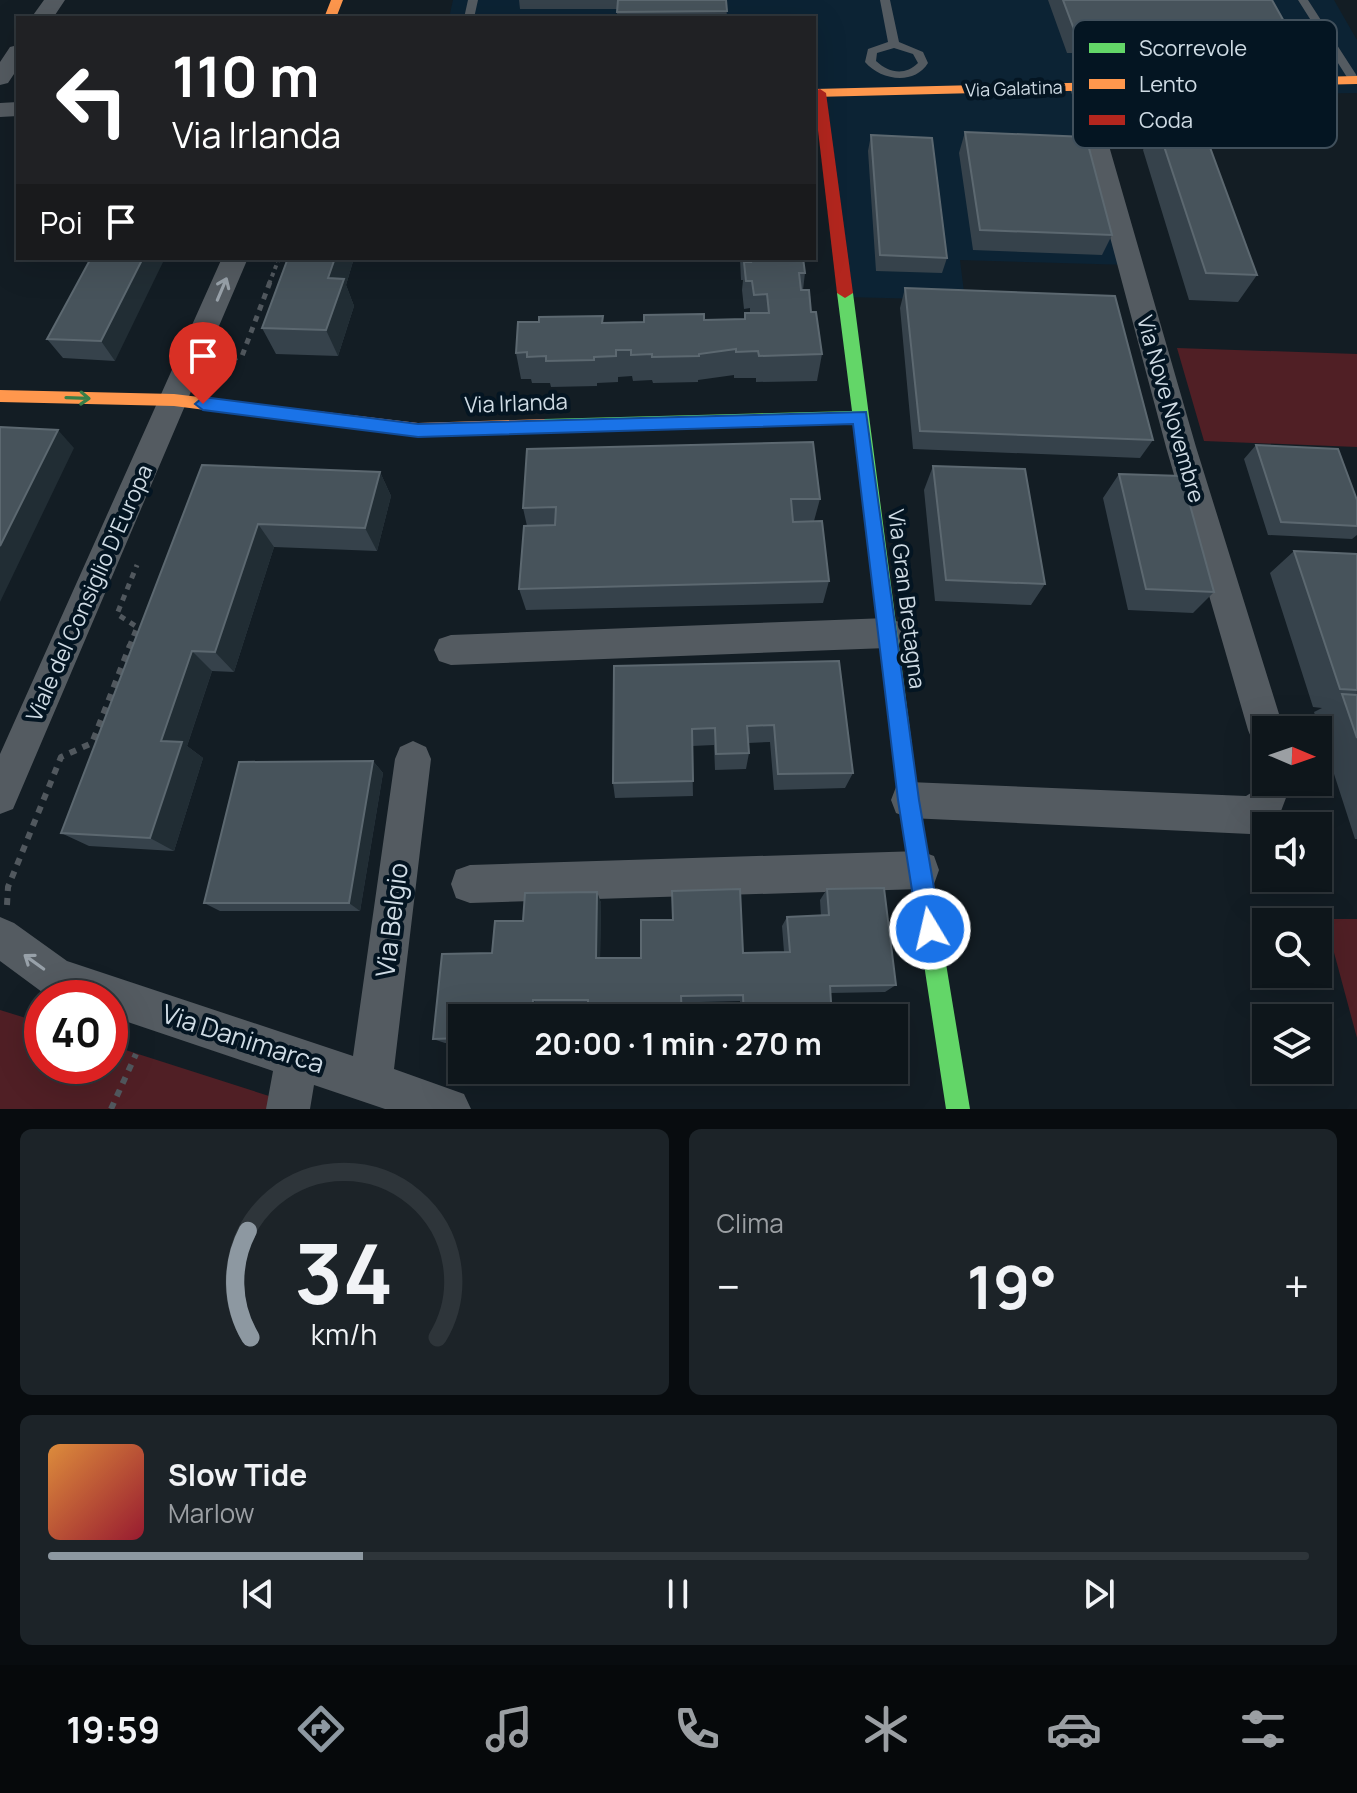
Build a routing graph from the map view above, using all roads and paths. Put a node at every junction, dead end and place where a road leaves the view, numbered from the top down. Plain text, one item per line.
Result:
1 (885, 0) edge
2 (1303, 0) edge
3 (1316, 20) edge
4 (894, 44) junction
5 (1337, 51) edge
6 (16, 55) edge
7 (874, 67) junction
8 (920, 68) junction
9 (0, 78) edge
10 (1356, 80) edge
11 (1073, 87) edge
12 (945, 91) junction
13 (861, 92) junction
14 (817, 93) edge
15 (1098, 148) edge
16 (234, 260) edge
17 (276, 260) edge
18 (0, 396) edge
19 (189, 402) junction
20 (860, 417) junction
21 (140, 558) dead end
22 (887, 633) junction
23 (451, 650) dead end
24 (1262, 716) edge
25 (413, 759) dead end
26 (0, 796) edge
27 (1269, 796) edge
28 (909, 800) junction
29 (920, 870) junction
30 (470, 884) dead end
31 (3, 925) edge
32 (136, 1054) dead end
33 (297, 1057) junction
34 (371, 1082) junction
35 (111, 1109) edge
36 (288, 1109) edge
37 (449, 1109) edge
38 (958, 1109) edge

1 - 4 lane
2 - 3 lane
4 - 7 lane
4 - 8 lane
5 - 10 lane
6 - 9 street
7 - 8 lane
7 - 13 lane
8 - 12 lane
11 - 12 street, Via Galatina
12 - 13 street, Via Galatina
13 - 14 street, Via Galatina
14 - 20 street, Via Gran Bretagna
15 - 24 street, Via Nove Novembre
19 -> 16 street, Viale del Consiglio D'Europa
17 - 19 path
18 -> 19 street, Via Irlanda
19 - 20 street, Via Irlanda
19 - 26 street, Viale del Consiglio D'Europa
20 - 22 street, Via Gran Bretagna
21 - 31 path
22 - 23 street
22 - 28 street, Via Gran Bretagna
25 - 34 street, Via Belgio
27 - 28 street
28 - 29 street, Via Gran Bretagna
29 - 30 street
29 - 38 street, Via Gran Bretagna
33 -> 31 street, Via Danimarca
32 - 35 path
33 - 34 street, Via Danimarca
33 - 36 street
34 - 37 street, Via Danimarca

